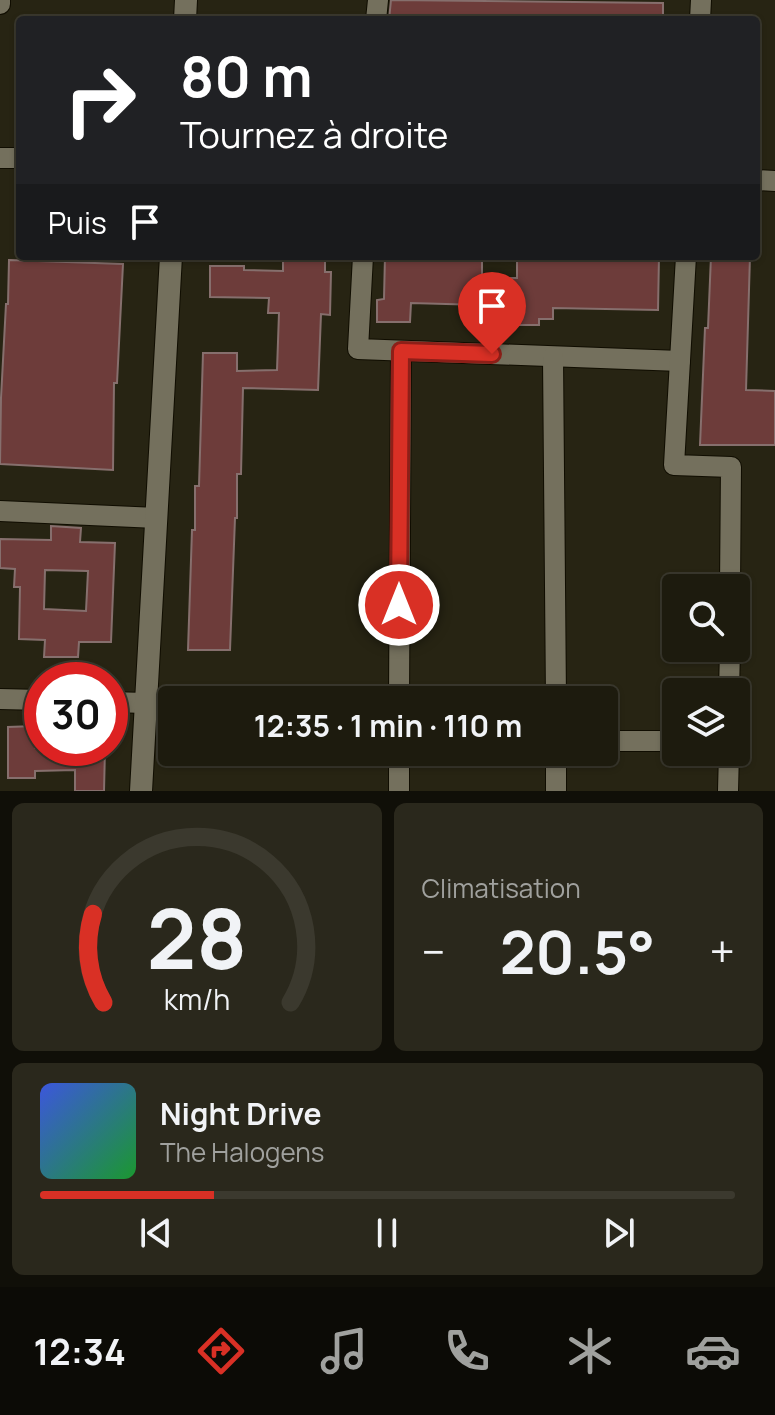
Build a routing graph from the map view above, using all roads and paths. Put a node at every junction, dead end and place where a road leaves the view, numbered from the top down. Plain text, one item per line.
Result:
1 (171, 260) edge
2 (363, 260) edge
3 (686, 260) edge
4 (401, 351) junction
5 (553, 357) junction
6 (680, 361) junction
7 (0, 511) edge
8 (157, 518) junction
9 (730, 574) edge
10 (399, 686) edge
11 (556, 686) edge
12 (0, 699) edge
13 (24, 700) edge
14 (128, 702) edge
15 (146, 703) junction
16 (618, 741) edge
17 (662, 741) edge
18 (399, 766) edge
19 (556, 766) edge
20 (729, 766) edge
21 (141, 791) edge
22 (399, 791) edge
23 (556, 791) edge
24 (728, 791) edge

1 - 8 street
2 - 4 street
3 - 6 street
4 - 5 street
4 - 10 street
5 - 6 street
5 - 11 street
6 - 9 street
7 - 8 street
8 - 15 street
12 - 13 street
14 - 15 street
15 - 21 street
16 - 17 street
18 - 22 street
19 - 23 street
20 - 24 street

